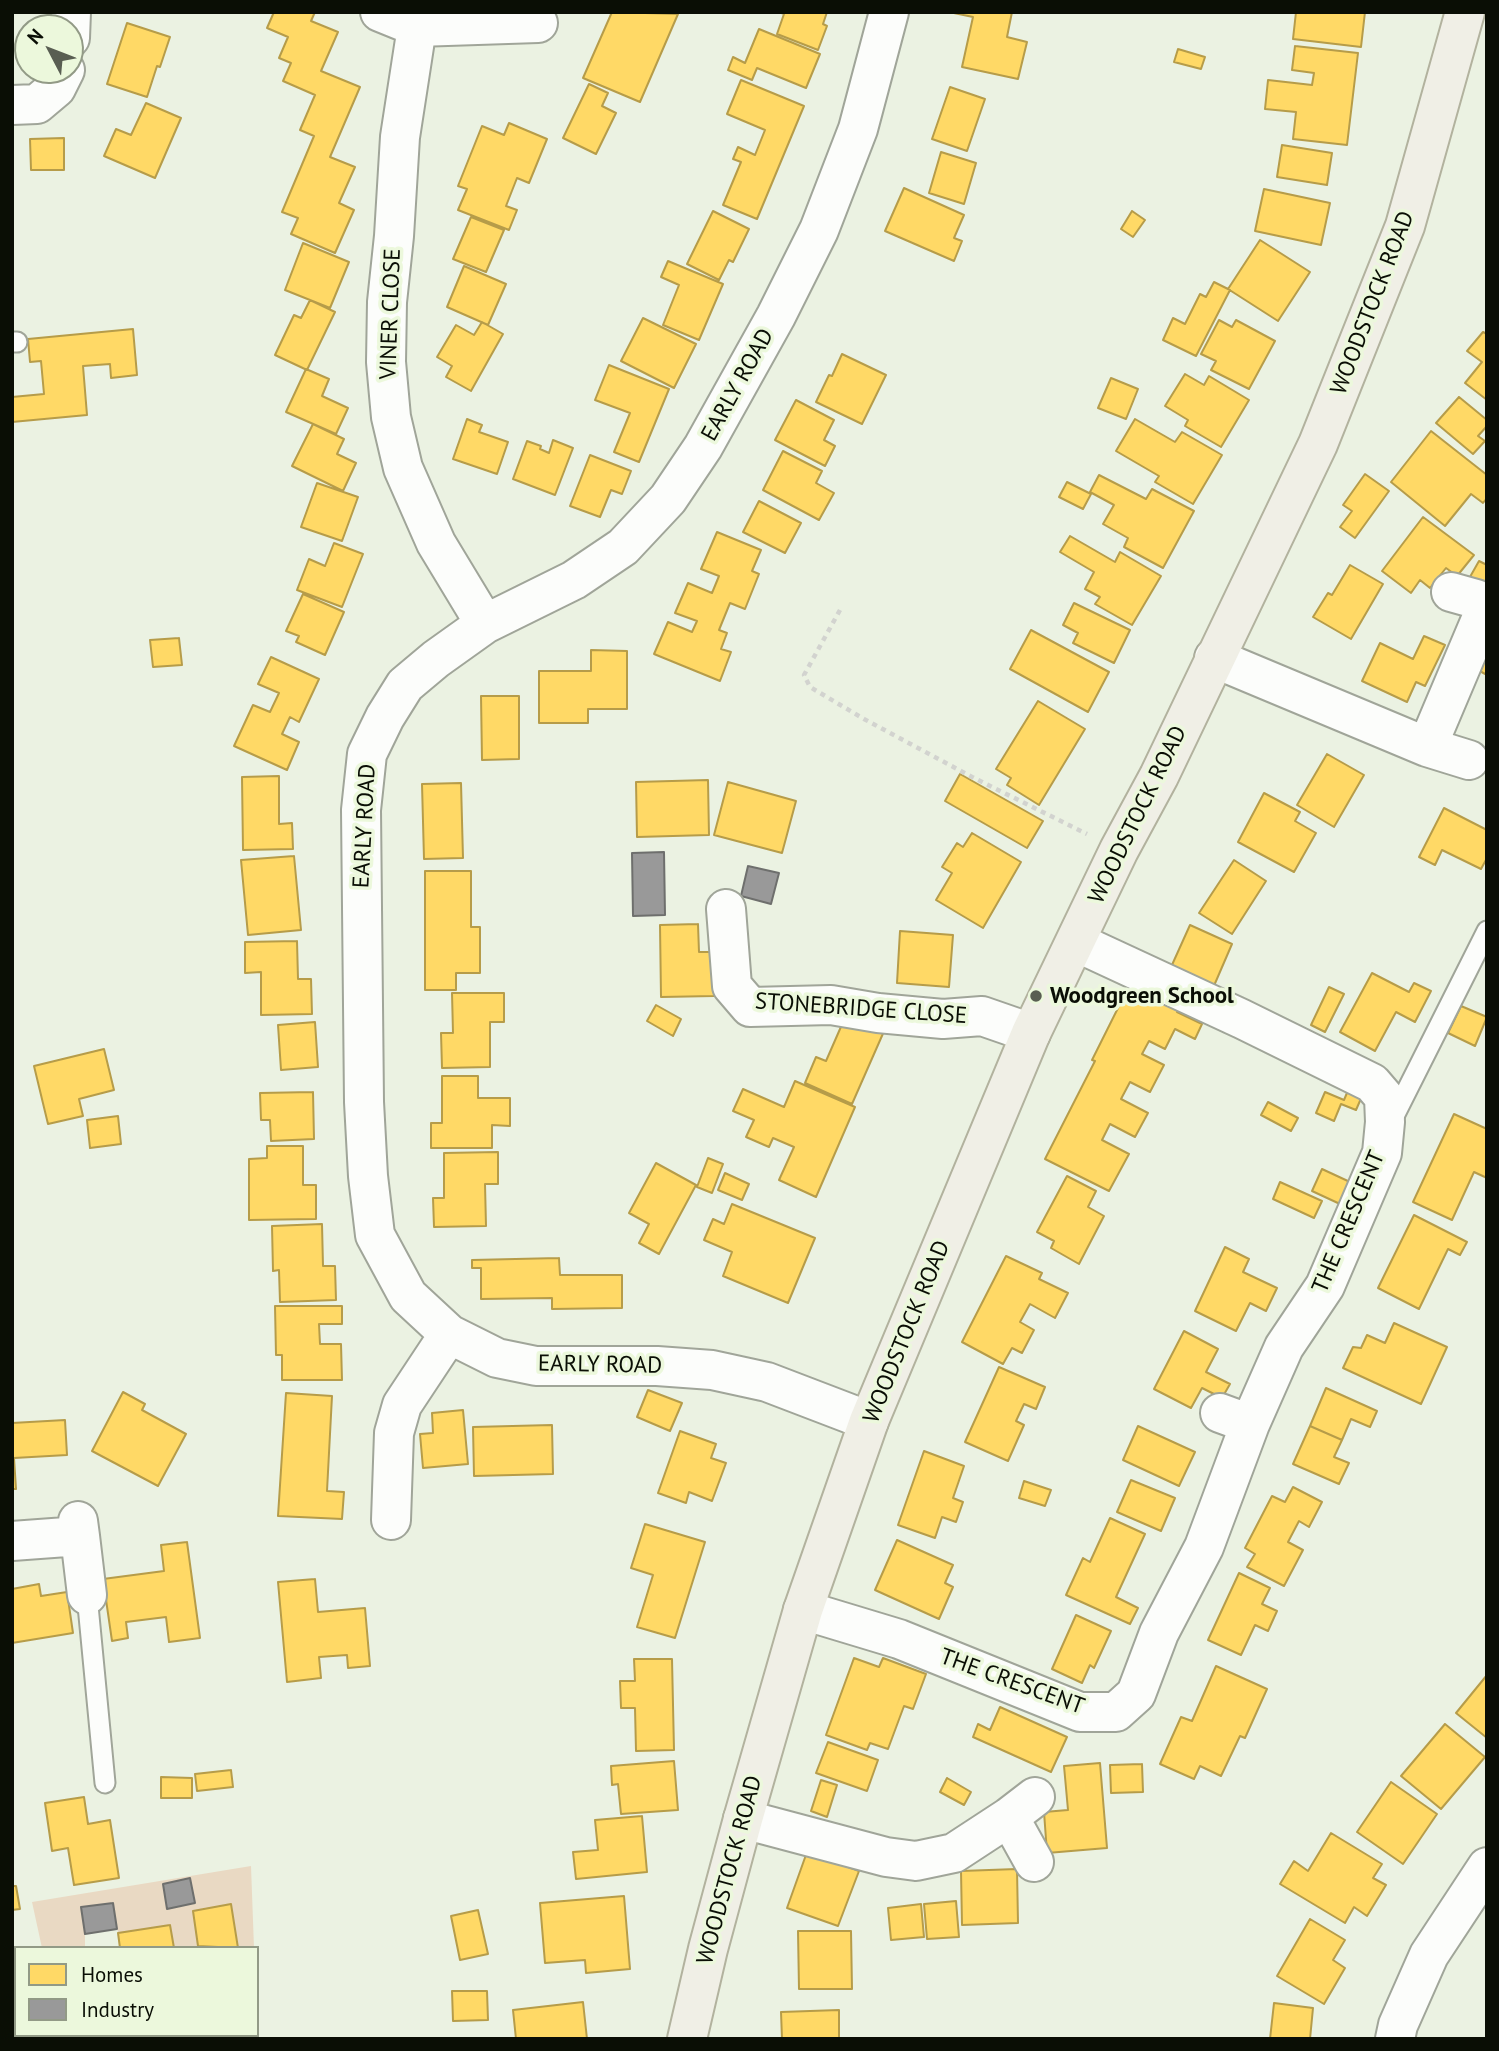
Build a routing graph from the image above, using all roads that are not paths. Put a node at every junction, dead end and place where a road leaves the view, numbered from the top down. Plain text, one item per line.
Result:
1 (380, 12) edge
2 (889, 12) edge
3 (1465, 12) edge
4 (538, 23) dead end
5 (417, 27) junction
6 (58, 84) edge
7 (30, 111) edge
8 (1451, 592) dead end
9 (485, 624) junction
10 (1214, 658) junction
11 (1427, 747) junction
12 (1478, 761) edge
13 (726, 909) dead end
14 (1487, 931) edge
15 (1076, 942) junction
16 (1031, 1033) junction
17 (1383, 1135) junction
18 (449, 1334) junction
19 (869, 1421) junction
20 (391, 1520) dead end
21 (12, 1541) edge
22 (87, 1595) joint
23 (803, 1610) junction
24 (105, 1783) dead end
25 (743, 1819) junction
26 (1034, 1863) dead end
27 (1487, 1867) edge
28 (687, 2039) edge
29 (1395, 2039) edge

1 - 5 street
2 - 9 street, EARLY ROAD
3 - 10 main road, WOODSTOCK ROAD
4 - 5 street
5 - 9 street, VINER CLOSE
6 - 7 street
8 - 11 street
9 - 18 street, EARLY ROAD
10 - 11 street
10 - 15 main road, WOODSTOCK ROAD
11 - 12 street
13 - 16 street, STONEBRIDGE CLOSE
14 - 17 lane
15 - 16 main road, WOODSTOCK ROAD
15 - 17 street, THE CRESCENT
16 - 19 main road, WOODSTOCK ROAD
17 - 23 street, THE CRESCENT
18 - 19 street, EARLY ROAD
18 - 20 street
19 - 23 main road, WOODSTOCK ROAD
21 - 22 street
22 - 24 lane
23 - 25 main road, WOODSTOCK ROAD
25 - 26 street
25 - 28 main road, WOODSTOCK ROAD
27 - 29 street

